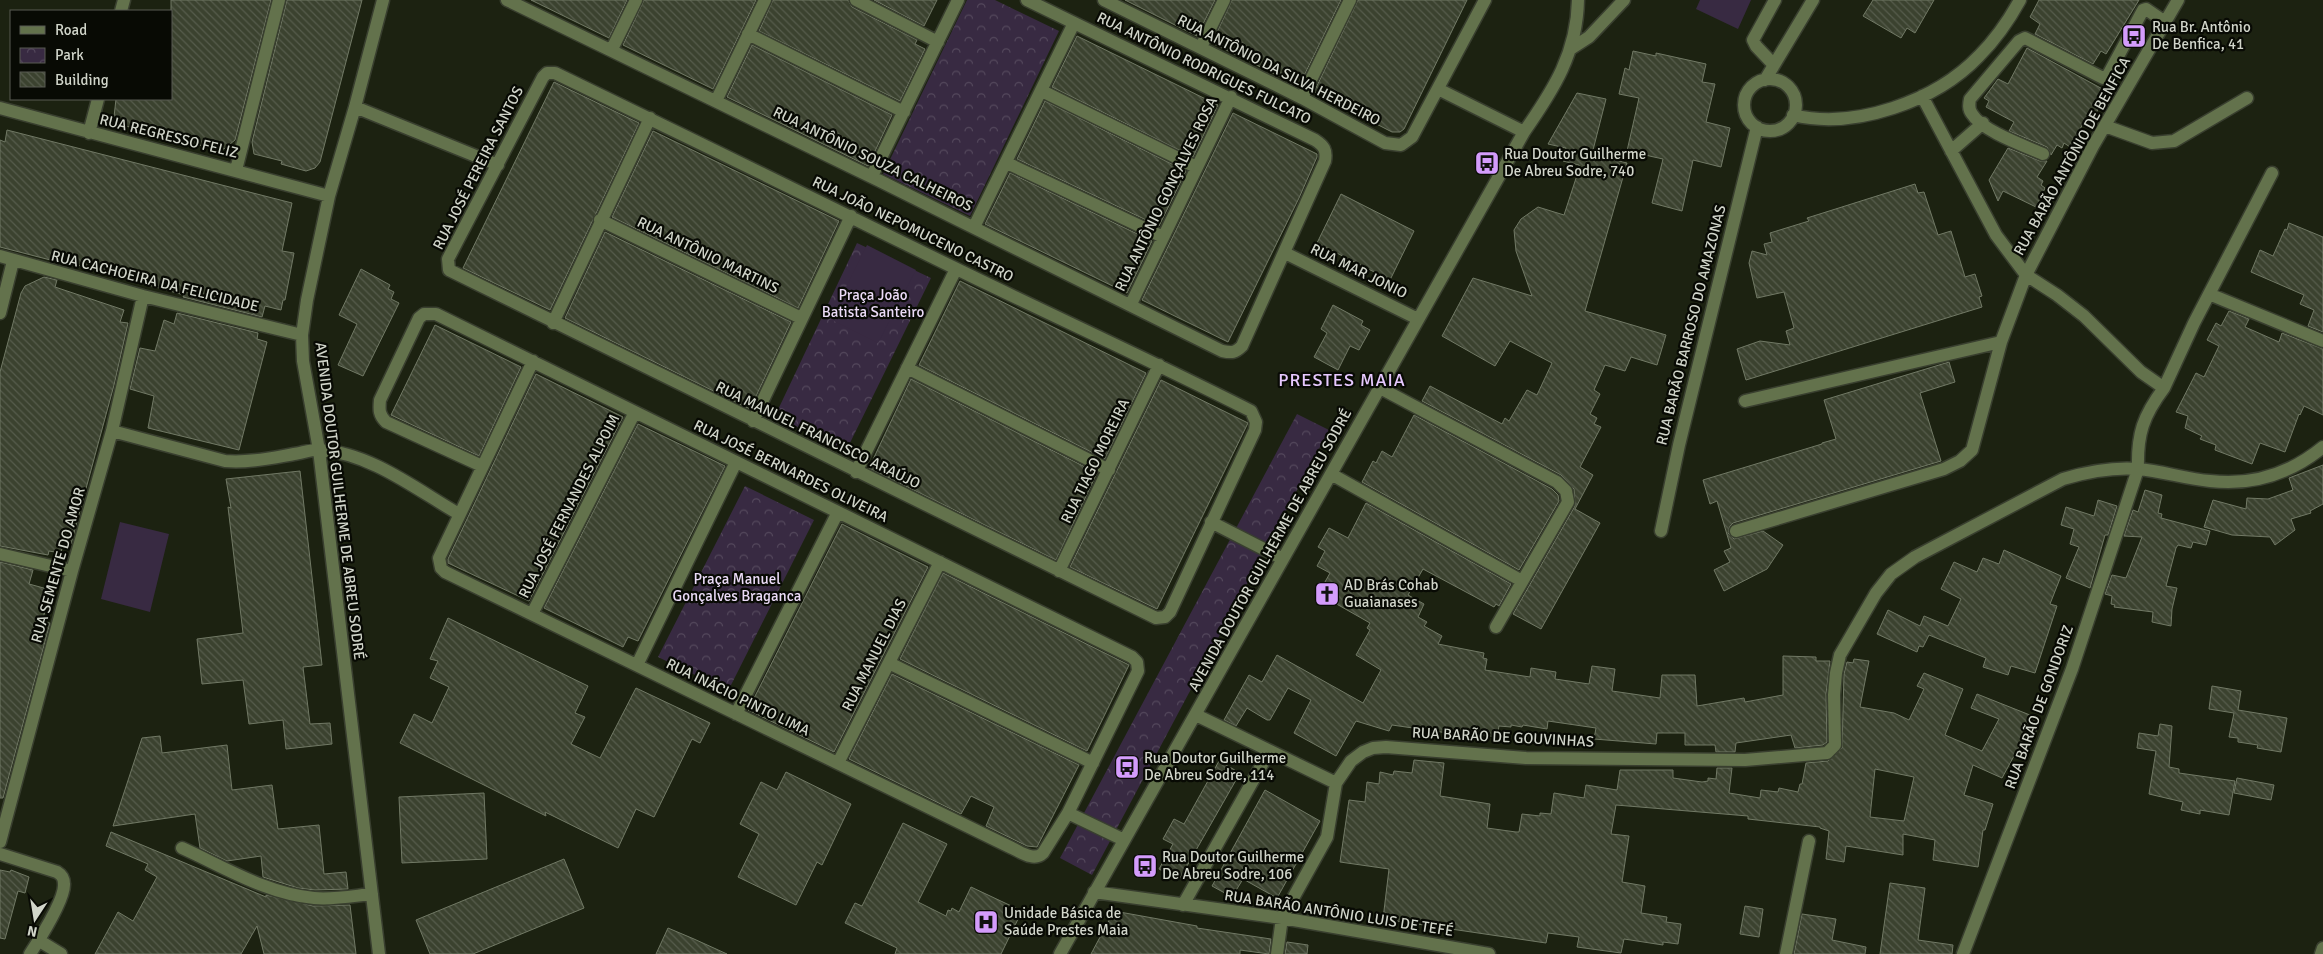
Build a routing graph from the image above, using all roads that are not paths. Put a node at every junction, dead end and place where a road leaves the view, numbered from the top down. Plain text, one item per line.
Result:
1 (279, 0) edge
2 (383, 0) edge
3 (507, 0) edge
4 (636, 0) edge
5 (765, 0) edge
6 (856, 0) edge
7 (958, 0) edge
8 (1027, 0) edge
9 (1104, 0) edge
10 (1224, 0) edge
11 (1350, 0) edge
12 (1485, 0) edge
13 (1578, 0) edge
14 (1624, 0) edge
15 (1775, 0) edge
16 (1812, 0) edge
17 (2020, 0) edge
18 (2178, 0) edge
19 (2165, 22) junction
20 (1074, 23) junction
21 (748, 34) junction
22 (938, 42) junction
23 (1201, 47) junction
24 (1572, 48) junction
25 (612, 49) junction
26 (1774, 65) junction
27 (543, 77) joint
28 (1765, 80) junction
29 (1438, 88) junction
30 (1042, 91) junction
31 (1922, 96) junction
32 (1231, 97) junction
33 (1302, 98) junction
34 (2247, 98) dead end
35 (98, 100) edge
36 (716, 101) junction
37 (0, 108) edge
38 (356, 108) junction
39 (904, 112) junction
40 (1793, 115) junction
41 (650, 118) junction
42 (1982, 123) junction
43 (2105, 126) junction
44 (1756, 127) junction
45 (1524, 132) junction
46 (89, 133) junction
47 (1951, 151) junction
48 (2043, 154) dead end
49 (1007, 163) junction
50 (498, 165) junction
51 (1196, 167) junction
52 (236, 170) junction
53 (2272, 173) dead end
54 (872, 176) junction
55 (330, 196) junction
56 (851, 216) junction
57 (600, 220) junction
58 (974, 227) junction
59 (1163, 237) junction
60 (1285, 253) junction
61 (0, 256) edge
62 (13, 261) junction
63 (956, 269) junction
64 (452, 273) joint
65 (2026, 275) junction
66 (2210, 294) junction
67 (143, 296) junction
68 (1131, 304) junction
69 (0, 313) edge
70 (801, 318) junction
71 (1418, 319) junction
72 (553, 323) junction
73 (302, 335) junction
74 (2323, 341) edge
75 (2001, 342) junction
76 (533, 361) junction
77 (1159, 365) junction
78 (907, 368) junction
79 (1380, 388) junction
80 (2164, 388) junction
81 (1745, 402) dead end
82 (635, 412) junction
83 (753, 421) junction
84 (112, 431) junction
85 (2323, 447) edge
86 (319, 450) junction
87 (736, 462) junction
88 (482, 466) junction
89 (2138, 469) junction
90 (1109, 470) junction
91 (856, 472) junction
92 (1331, 474) junction
93 (838, 512) junction
94 (459, 514) junction
95 (1211, 522) junction
96 (1661, 531) dead end
97 (1736, 531) dead end
98 (0, 554) edge
99 (1283, 559) junction
100 (940, 562) junction
101 (72, 571) junction
102 (1060, 571) junction
103 (1522, 580) junction
104 (532, 614) junction
105 (1496, 627) dead end
106 (889, 662) junction
107 (637, 665) junction
108 (736, 714) junction
109 (1196, 715) junction
110 (1269, 752) junction
111 (1093, 763) junction
112 (838, 764) junction
113 (1336, 783) junction
114 (1068, 813) junction
115 (1124, 840) junction
116 (1809, 841) dead end
117 (0, 842) edge
118 (182, 848) dead end
119 (0, 854) edge
120 (1094, 892) junction
121 (372, 894) junction
122 (1182, 905) junction
123 (1282, 918) junction
124 (38, 940) junction
125 (2323, 948) edge
126 (30, 954) edge
127 (61, 954) edge
128 (379, 954) edge
129 (1060, 954) edge
130 (1277, 954) edge
131 (1488, 954) edge
132 (1786, 954) edge
133 (1963, 954) edge
134 (2321, 954) edge

1 - 52 street
2 - 38 street, AVENIDA DOUTOR GUILHERME DE ABREU SODRÉ
3 - 25 street, RUA ANTÔNIO SOUZA CALHEIROS
4 - 25 street
5 - 21 street
6 - 22 street
7 - 22 street
8 - 20 street, RUA ANTÔNIO RODRIGUES FULCATO
9 - 23 street, RUA ANTÔNIO DA SILVA HERDEIRO
10 - 23 street
11 - 33 street
12 - 29 street
13 - 24 street, AVENIDA DOUTOR GUILHERME DE ABREU SODRÉ
14 - 24 street
15 - 26 street
16 - 26 street
17 - 31 street
18 - 19 street, RUA BARÃO ANTÔNIO DE BENFICA
19 - 42 street
19 - 43 street, RUA BARÃO ANTÔNIO DE BENFICA
20 - 30 street
20 - 32 street, RUA ANTÔNIO RODRIGUES FULCATO
21 - 36 street
21 - 39 street
22 - 39 street
23 - 33 street, RUA ANTÔNIO DA SILVA HERDEIRO
24 - 45 street, AVENIDA DOUTOR GUILHERME DE ABREU SODRÉ
25 - 36 street, RUA ANTÔNIO SOUZA CALHEIROS
26 - 28 street
27 - 41 street, RUA JOÃO NEPOMUCENO CASTRO
27 - 50 street, RUA JOSÉ PEREIRA SANTOS
28 - 40 street
28 - 44 street
29 - 33 street, RUA ANTÔNIO DA SILVA HERDEIRO
29 - 45 street
30 - 49 street
30 - 51 street
31 - 40 street
31 - 47 street
32 - 51 street, RUA ANTÔNIO GONÇALVES ROSA
32 - 60 street, RUA ANTÔNIO RODRIGUES FULCATO
34 - 43 street
35 - 46 street
36 - 54 street, RUA ANTÔNIO SOUZA CALHEIROS
37 - 46 street, RUA REGRESSO FELIZ
38 - 50 street
38 - 55 street, AVENIDA DOUTOR GUILHERME DE ABREU SODRÉ
39 - 54 street
40 - 44 street
41 - 56 street, RUA JOÃO NEPOMUCENO CASTRO
41 - 57 street
42 - 47 street
42 - 48 street
43 - 65 street, RUA BARÃO ANTÔNIO DE BENFICA
44 - 96 street, RUA BARÃO BARROSO DO AMAZONAS
45 - 71 street, AVENIDA DOUTOR GUILHERME DE ABREU SODRÉ
46 - 52 street, RUA REGRESSO FELIZ
47 - 65 street
49 - 58 street
49 - 59 street
50 - 64 street, RUA JOSÉ PEREIRA SANTOS
51 - 59 street, RUA ANTÔNIO GONÇALVES ROSA
52 - 55 street, RUA REGRESSO FELIZ
53 - 66 street, RUA BARÃO DE GONDORIZ
54 - 58 street, RUA ANTÔNIO SOUZA CALHEIROS
55 - 73 street, AVENIDA DOUTOR GUILHERME DE ABREU SODRÉ
56 - 63 street, RUA JOÃO NEPOMUCENO CASTRO
56 - 70 street
57 - 70 street, RUA ANTÔNIO MARTINS
57 - 72 street
58 - 68 street, RUA ANTÔNIO SOUZA CALHEIROS
59 - 68 street, RUA ANTÔNIO GONÇALVES ROSA
60 - 68 street, RUA ANTÔNIO SOUZA CALHEIROS
60 - 71 street, RUA MAR JONIO
61 - 62 street, RUA CACHOEIRA DA FELICIDADE
62 - 67 street, RUA CACHOEIRA DA FELICIDADE
62 - 69 street
63 - 77 street, RUA JOÃO NEPOMUCENO CASTRO
63 - 78 street
64 - 72 street, RUA MANUEL FRANCISCO ARAÚJO
65 - 75 street, RUA BARÃO ANTÔNIO DE BENFICA
65 - 80 street
66 - 74 street
66 - 80 street, RUA BARÃO DE GONDORIZ
67 - 73 street, RUA CACHOEIRA DA FELICIDADE
67 - 84 street, RUA SEMENTE DO AMOR
70 - 83 street
71 - 79 street, AVENIDA DOUTOR GUILHERME DE ABREU SODRÉ
72 - 83 street, RUA MANUEL FRANCISCO ARAÚJO
73 - 86 street, AVENIDA DOUTOR GUILHERME DE ABREU SODRÉ
75 - 81 street
75 - 97 street, RUA BARÃO ANTÔNIO DE BENFICA
76 - 82 street, RUA JOSÉ BERNARDES OLIVEIRA
76 - 88 street
76 - 88 street, RUA JOSÉ BERNARDES OLIVEIRA
77 - 90 street, RUA TIAGO MOREIRA
77 - 95 street, RUA JOÃO NEPOMUCENO CASTRO
78 - 90 street
78 - 91 street
79 - 92 street, AVENIDA DOUTOR GUILHERME DE ABREU SODRÉ
79 - 103 street
80 - 89 street, RUA BARÃO DE GONDORIZ
82 - 87 street, RUA JOSÉ BERNARDES OLIVEIRA
82 - 104 street, RUA JOSÉ FERNANDES ALPOIM
83 - 91 street, RUA MANUEL FRANCISCO ARAÚJO
84 - 86 street
84 - 101 street, RUA SEMENTE DO AMOR
85 - 89 street
86 - 94 street
86 - 121 street, AVENIDA DOUTOR GUILHERME DE ABREU SODRÉ
87 - 93 street, RUA JOSÉ BERNARDES OLIVEIRA
87 - 107 street
88 - 94 street
89 - 113 street, RUA BARÃO DE GOUVINHAS
89 - 133 street, RUA BARÃO DE GONDORIZ
90 - 102 street, RUA TIAGO MOREIRA
91 - 102 street, RUA MANUEL FRANCISCO ARAÚJO
92 - 99 street, AVENIDA DOUTOR GUILHERME DE ABREU SODRÉ
92 - 103 street
93 - 100 street, RUA JOSÉ BERNARDES OLIVEIRA
93 - 108 street
94 - 104 street, RUA INÁCIO PINTO LIMA
95 - 99 street
95 - 102 street, RUA MANUEL FRANCISCO ARAÚJO
98 - 101 street
99 - 109 street, AVENIDA DOUTOR GUILHERME DE ABREU SODRÉ
100 - 106 street, RUA MANUEL DIAS
100 - 111 street, RUA JOSÉ BERNARDES OLIVEIRA
101 - 117 street, RUA SEMENTE DO AMOR
103 - 105 street
104 - 107 street, RUA INÁCIO PINTO LIMA
106 - 111 street
106 - 112 street, RUA MANUEL DIAS
107 - 108 street, RUA INÁCIO PINTO LIMA
108 - 112 street, RUA INÁCIO PINTO LIMA
109 - 110 street
109 - 115 street, AVENIDA DOUTOR GUILHERME DE ABREU SODRÉ
110 - 113 street
110 - 122 street
111 - 114 street
112 - 114 street, RUA INÁCIO PINTO LIMA
113 - 123 street
114 - 115 street
115 - 120 street, AVENIDA DOUTOR GUILHERME DE ABREU SODRÉ
116 - 132 street
118 - 121 street
119 - 124 street
120 - 122 street, RUA BARÃO ANTÔNIO LUIS DE TEFÉ
120 - 129 street, AVENIDA DOUTOR GUILHERME DE ABREU SODRÉ
121 - 128 street, AVENIDA DOUTOR GUILHERME DE ABREU SODRÉ
122 - 123 street, RUA BARÃO ANTÔNIO LUIS DE TEFÉ
123 - 130 street
123 - 131 street, RUA BARÃO ANTÔNIO LUIS DE TEFÉ
124 - 126 street
124 - 127 street
125 - 134 street

